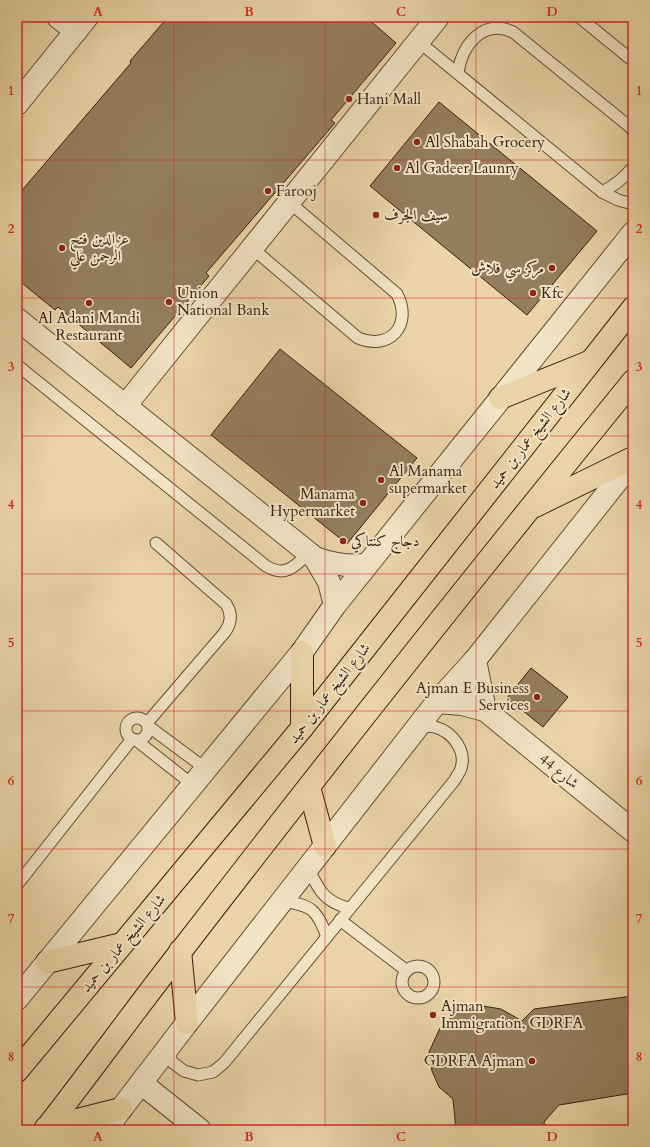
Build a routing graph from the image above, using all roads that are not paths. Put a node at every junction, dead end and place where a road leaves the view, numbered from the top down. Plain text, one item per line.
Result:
1 (58, 17) edge
2 (438, 17) edge
3 (579, 17) edge
4 (81, 24) edge
5 (418, 41) junction
6 (633, 61) edge
7 (458, 73) junction
8 (17, 104) edge
9 (633, 131) edge
10 (633, 167) edge
11 (602, 192) junction
12 (289, 202) junction
13 (633, 204) edge
14 (633, 233) edge
15 (252, 248) junction
16 (633, 308) edge
17 (17, 319) edge
18 (590, 362) junction
19 (17, 366) edge
20 (633, 381) edge
21 (500, 398) junction
22 (125, 406) junction
23 (633, 459) edge
24 (528, 510) junction
25 (156, 543) dead end
26 (312, 556) junction
27 (366, 565) junction
28 (335, 605) junction
29 (302, 652) junction
30 (475, 660) junction
31 (437, 702) junction
32 (485, 710) junction
33 (147, 724) junction
34 (419, 725) junction
35 (302, 728) junction
36 (134, 740) junction
37 (199, 777) junction
38 (309, 787) junction
39 (633, 831) edge
40 (325, 846) junction
41 (308, 868) junction
42 (19, 878) edge
43 (282, 901) junction
44 (349, 908) junction
45 (340, 920) junction
46 (327, 937) junction
47 (122, 944) junction
48 (180, 951) junction
49 (47, 962) junction
50 (407, 971) dead end
51 (17, 999) edge
52 (187, 1023) junction
53 (167, 1048) junction
54 (17, 1071) edge
55 (140, 1084) junction
56 (121, 1109) junction
57 (46, 1129) edge
58 (107, 1130) edge
59 (200, 1130) edge

1 - 4 street
2 - 5 street
3 - 6 lane
4 - 8 street
5 - 7 lane
5 - 12 street
7 - 9 lane
7 - 11 lane
10 - 11 lane
11 - 13 lane
12 - 15 street
12 - 15 lane
14 - 21 street
15 - 22 street
16 - 18 main road, شارع الشيخ عمار بن حميد
17 - 22 street
18 - 21 main road
18 - 35 main road, شارع الشيخ عمار بن حميد
19 - 26 lane
20 - 24 main road
21 - 27 street
22 - 26 street
23 - 24 main road
23 - 30 street
24 - 38 main road
25 - 33 lane
26 - 27 street
26 - 28 street
27 - 28 street
28 - 29 street
29 - 35 main road
29 - 37 street
30 - 31 street
30 - 32 street
31 - 32 street, شارع 44
31 - 34 street
32 - 39 street, شارع 44
33 - 36 lane
33 - 36 lane
33 - 37 lane
34 - 40 street
34 - 44 lane
35 - 47 main road, شارع الشيخ عمار بن حميد
36 - 37 lane
36 - 42 lane
37 - 49 street
38 - 40 main road
38 - 48 main road
40 - 41 street
41 - 43 street
41 - 44 lane
43 - 46 lane
43 - 52 street
44 - 45 lane
45 - 46 lane
45 - 50 lane
46 - 53 lane
47 - 49 main road
47 - 54 main road, شارع الشيخ عمار بن حميد
48 - 52 main road
48 - 57 main road
49 - 51 street
52 - 53 street
53 - 55 street
55 - 56 street
55 - 59 street
56 - 57 main road
56 - 58 street

